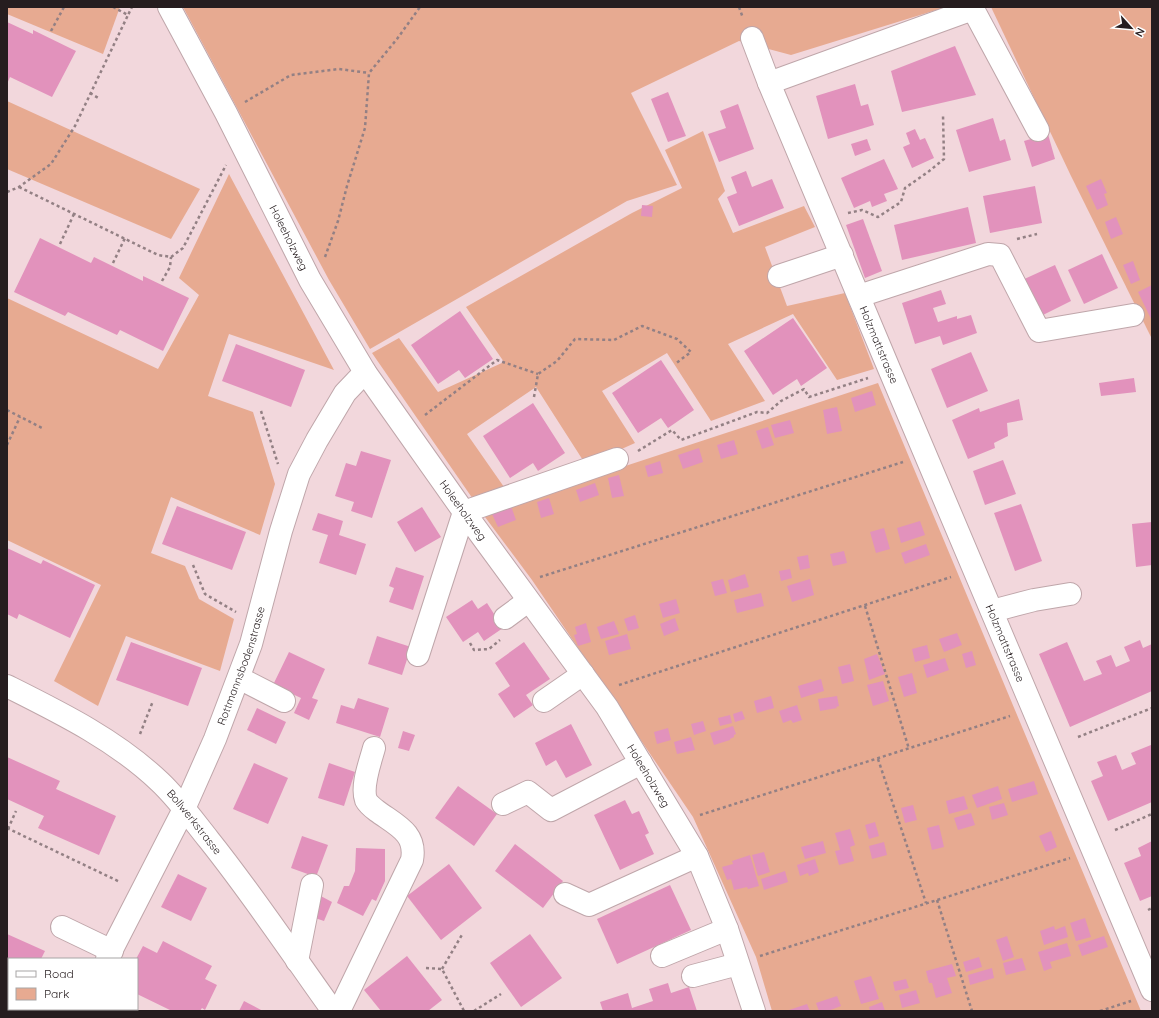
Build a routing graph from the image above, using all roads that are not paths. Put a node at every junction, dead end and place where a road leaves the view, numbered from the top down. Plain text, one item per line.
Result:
1 (169, 7) edge
2 (752, 38) dead end
3 (769, 83) junction
4 (1038, 130) dead end
5 (842, 255) junction
6 (779, 276) dead end
7 (859, 296) junction
8 (1133, 315) dead end
9 (365, 372) junction
10 (617, 460) road end
11 (464, 512) junction
12 (523, 593) junction
13 (1070, 594) dead end
14 (992, 611) junction
15 (505, 618) dead end
16 (418, 655) dead end
17 (583, 674) junction
18 (238, 678) junction
19 (7, 686) edge
20 (544, 701) dead end
21 (284, 702) dead end
22 (374, 748) dead end
23 (641, 763) junction
24 (503, 804) dead end
25 (184, 809) junction
26 (697, 856) junction
27 (312, 885) dead end
28 (565, 894) dead end
29 (62, 927) dead end
30 (727, 929) junction
31 (109, 955) edge
32 (662, 956) dead end
33 (298, 961) junction
34 (738, 964) junction
35 (694, 976) dead end
36 (1144, 995) edge
37 (330, 1009) edge
38 (754, 1011) edge

1 - 9 street, Holeeholzweg
2 - 3 street, Holzmattstrasse
3 - 4 street
3 - 5 street, Holzmattstrasse
5 - 6 street
5 - 7 street, Holzmattstrasse
7 - 8 street, Holzmattstrasse
7 - 14 street, Holzmattstrasse
9 - 11 street, Holeeholzweg
9 - 18 street, Rottmannsbodenstrasse
10 - 11 street
11 - 12 street, Holeeholzweg
11 - 16 street
12 - 15 street
12 - 17 street, Holeeholzweg
13 - 14 street
14 - 36 street, Holzmattstrasse
17 - 20 street
17 - 23 street, Holeeholzweg
18 - 21 street
18 - 25 street, Rottmannsbodenstrasse
19 - 25 street, Bollwerkstrasse
22 - 37 street, Bollwerkstrasse
23 - 24 street
23 - 26 street, Holeeholzweg
25 - 31 street, Rottmannsbodenstrasse
25 - 33 street, Bollwerkstrasse
26 - 28 street
26 - 30 street, Holeeholzweg
27 - 33 street
29 - 31 street
30 - 32 street
30 - 34 street, Holeeholzweg
33 - 37 street, Bollwerkstrasse
34 - 35 street
34 - 38 street, Holeeholzweg

